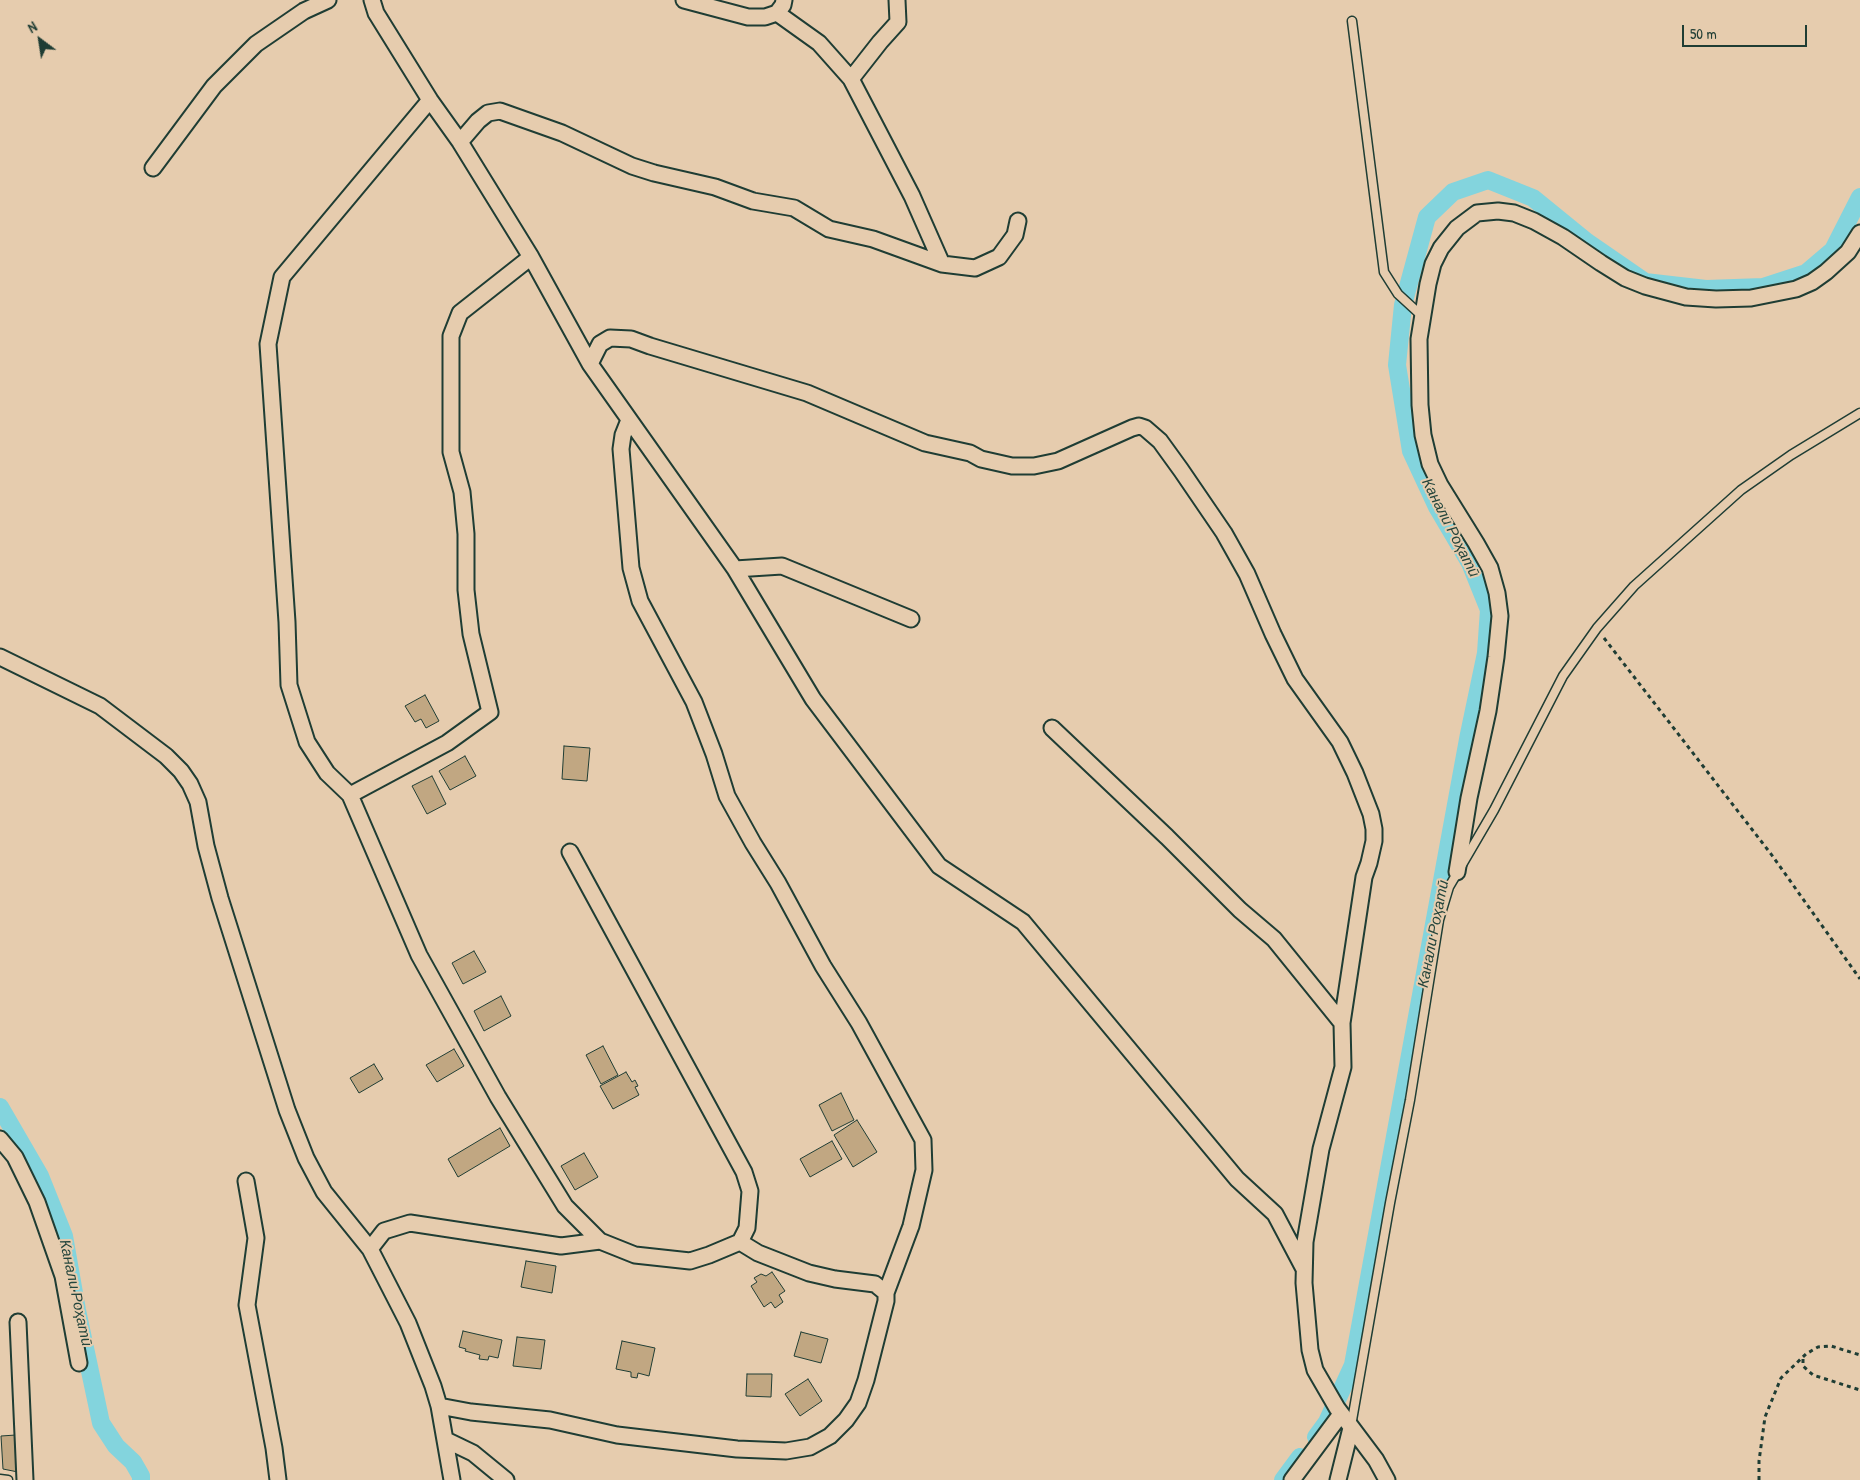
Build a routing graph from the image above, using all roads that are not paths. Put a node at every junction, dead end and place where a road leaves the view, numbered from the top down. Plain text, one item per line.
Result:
1 (328, 0) edge
2 (372, 0) edge
3 (684, 0) edge
4 (897, 0) edge
5 (781, 6) edge
6 (1352, 21) dead end
7 (851, 79) junction
8 (430, 100) junction
9 (460, 142) junction
10 (153, 168) dead end
11 (1018, 221) dead end
12 (1860, 232) edge
13 (532, 257) junction
14 (942, 264) junction
15 (1416, 311) junction
16 (590, 364) junction
17 (1860, 413) edge
18 (629, 420) junction
19 (735, 569) junction
20 (911, 619) dead end
21 (0, 657) edge
22 (1052, 728) dead end
23 (350, 795) junction
24 (570, 852) dead end
25 (1457, 872) junction
26 (1342, 1023) junction
27 (0, 1139) edge
28 (246, 1181) dead end
29 (600, 1241) junction
30 (740, 1242) junction
31 (370, 1249) junction
32 (1304, 1268) junction
33 (886, 1293) junction
34 (18, 1322) dead end
35 (79, 1363) dead end
36 (439, 1406) junction
37 (1336, 1407) junction
38 (1351, 1428) junction
39 (446, 1440) junction
40 (0, 1479) edge
41 (8, 1480) edge
42 (25, 1480) edge
43 (278, 1480) edge
44 (452, 1480) edge
45 (506, 1480) edge
46 (1292, 1480) edge
47 (1338, 1480) edge
48 (1387, 1480) edge

1 - 10 street
2 - 8 street
3 - 5 street
4 - 7 street
5 - 7 street
6 - 15 lane
7 - 14 street
8 - 9 street
8 - 23 street
9 - 13 street
9 - 14 street
11 - 14 street
12 - 15 street
13 - 16 street
13 - 23 street
15 - 25 street
16 - 18 street
16 - 26 street
17 - 25 lane
18 - 19 street
18 - 33 street
19 - 20 street
19 - 32 street
21 - 31 street
22 - 26 street
23 - 29 street
24 - 30 street
25 - 38 lane
26 - 32 street
27 - 35 street
28 - 43 street
29 - 30 street
29 - 31 street
30 - 33 street
31 - 36 street
32 - 37 street
33 - 36 street
34 - 42 street
36 - 39 street
37 - 38 street
37 - 46 street
38 - 47 street
38 - 48 street
39 - 44 street
39 - 45 street
40 - 41 lane

